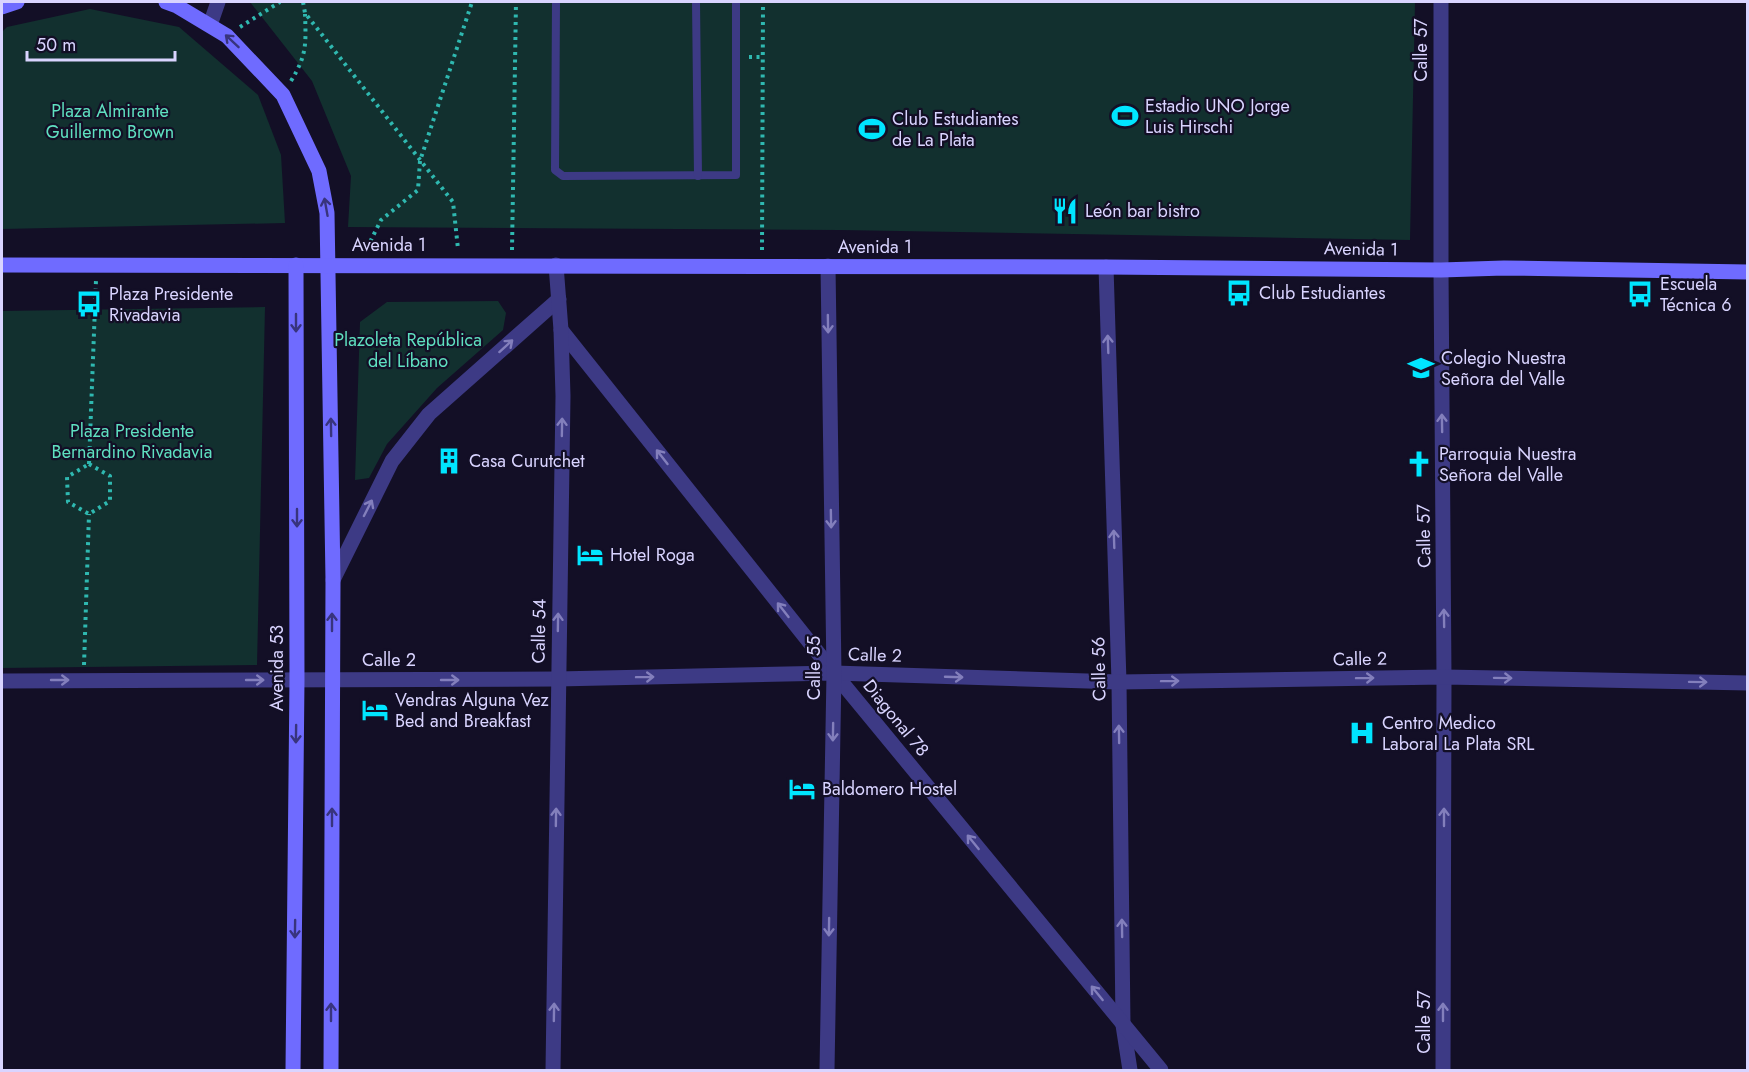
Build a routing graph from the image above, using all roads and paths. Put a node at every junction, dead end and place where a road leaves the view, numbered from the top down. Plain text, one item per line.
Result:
1 (17, 2) edge
2 (166, 2) edge
3 (218, 2) edge
4 (280, 2) edge
5 (303, 2) edge
6 (472, 2) edge
7 (516, 2) edge
8 (556, 2) edge
9 (696, 2) edge
10 (736, 2) edge
11 (763, 2) edge
12 (1441, 2) edge
13 (2, 7) edge
14 (305, 13) junction
15 (210, 25) junction
16 (227, 36) junction
17 (283, 95) junction
18 (420, 161) junction
19 (698, 176) junction
20 (97, 264) junction
21 (2, 265) edge
22 (296, 265) junction
23 (329, 265) junction
24 (358, 265) junction
25 (460, 265) junction
26 (512, 265) junction
27 (556, 265) junction
28 (762, 266) junction
29 (828, 266) junction
30 (1106, 267) junction
31 (1441, 270) junction
32 (1748, 272) edge
33 (559, 299) junction
34 (561, 330) junction
35 (89, 464) junction
36 (89, 514) junction
37 (333, 579) junction
38 (834, 673) junction
39 (1444, 677) junction
40 (557, 679) junction
41 (84, 680) junction
42 (297, 680) junction
43 (332, 680) junction
44 (2, 681) edge
45 (1119, 682) junction
46 (1748, 683) edge
47 (1123, 1025) junction
48 (293, 1071) edge
49 (331, 1071) edge
50 (553, 1071) edge
51 (827, 1071) edge
52 (1130, 1071) edge
53 (1161, 1071) edge
54 (1443, 1071) edge

1 - 13 main road
2 - 15 main road
3 - 15 street
4 - 16 path
5 - 14 path
6 - 18 path
7 - 26 path
8 - 19 lane
9 - 19 lane
10 - 19 lane
11 - 28 path
12 - 31 street, Calle 57
14 - 17 path
14 - 18 path
15 - 16 main road
17 -> 16 main road
23 -> 17 main road
18 - 24 path
18 - 25 path
20 - 21 main road, Avenida 1
20 - 22 main road, Avenida 1
20 - 35 path
22 - 23 main road, Avenida 1
22 -> 42 main road, Avenida 53
23 - 24 main road, Avenida 1
37 -> 23 main road
24 - 25 main road, Avenida 1
25 - 26 main road, Avenida 1
26 - 27 main road, Avenida 1
27 - 28 main road, Avenida 1
27 - 33 street, Calle 54
28 - 29 main road, Avenida 1
29 - 30 main road, Avenida 1
29 -> 38 street, Calle 55
30 - 31 main road, Avenida 1
45 -> 30 street, Calle 56
31 - 32 main road, Avenida 1
39 -> 31 street, Calle 57
33 - 34 street, Calle 54
37 -> 33 street
38 -> 34 street, Diagonal 78
40 -> 34 street, Calle 54
35 - 36 path
35 - 36 path
36 - 41 path
43 -> 37 main road
40 -> 38 street, Calle 2
38 -> 45 street, Calle 2
47 -> 38 street, Diagonal 78
38 -> 51 street, Calle 55
45 -> 39 street, Calle 2
39 -> 46 street, Calle 2
54 -> 39 street, Calle 57
43 -> 40 street, Calle 2
50 -> 40 street, Calle 54
41 -> 42 street, Calle 2
44 -> 41 street, Calle 2
42 - 43 street, Calle 2
42 -> 48 main road, Avenida 53
49 -> 43 main road
47 -> 45 street, Calle 56
47 - 52 street, Calle 56
47 - 53 street, Diagonal 78

